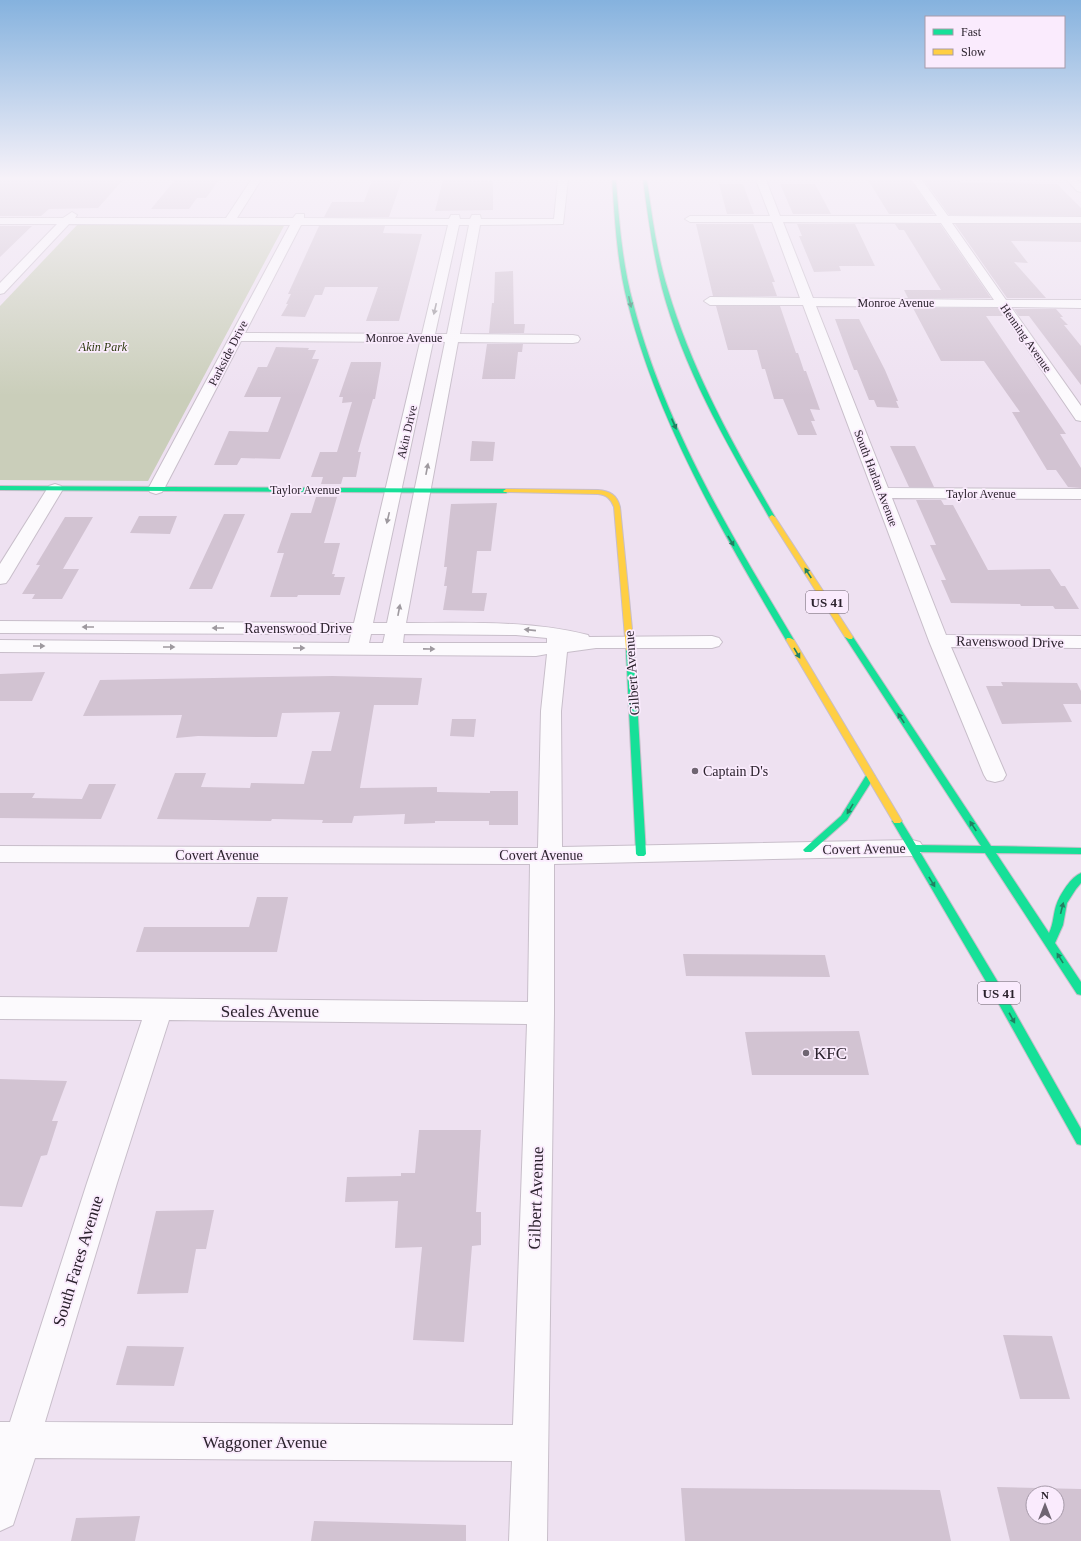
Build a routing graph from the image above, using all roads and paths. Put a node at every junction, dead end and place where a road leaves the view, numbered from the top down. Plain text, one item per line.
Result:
1 (36, 252) edge
2 (281, 252) edge
3 (448, 252) edge
4 (469, 252) edge
5 (621, 252) edge
6 (657, 252) edge
7 (789, 252) edge
8 (967, 252) edge
9 (0, 290) edge
10 (710, 301) dead end
11 (809, 303) junction
12 (1002, 303) junction
13 (1081, 304) edge
14 (236, 337) junction
15 (428, 338) junction
16 (452, 338) junction
17 (572, 339) dead end
18 (1081, 417) edge
19 (0, 488) edge
20 (56, 489) junction
21 (156, 489) junction
22 (394, 491) junction
23 (422, 491) junction
24 (882, 493) junction
25 (610, 494) joint
26 (1081, 494) edge
27 (0, 579) edge
28 (0, 627) edge
29 (363, 629) junction
30 (396, 629) junction
31 (557, 641) junction
32 (939, 641) junction
33 (630, 642) junction
34 (712, 642) dead end
35 (1081, 642) edge
36 (0, 646) edge
37 (358, 648) junction
38 (392, 648) junction
39 (995, 775) dead end
40 (870, 776) junction
41 (912, 848) junction
42 (987, 848) junction
43 (808, 850) junction
44 (1081, 851) edge
45 (0, 854) edge
46 (641, 854) junction
47 (546, 856) junction
48 (1081, 877) edge
49 (1050, 942) junction
50 (1081, 991) edge
51 (0, 1008) edge
52 (158, 1011) junction
53 (541, 1013) junction
54 (1081, 1140) edge
55 (11, 1440) edge
56 (529, 1443) junction
57 (0, 1512) edge
58 (528, 1541) edge

1 - 9 street
2 - 14 street, Parkside Drive
3 -> 15 street, Akin Drive
4 - 16 street, Akin Drive
5 -> 40 main road, US 41
42 -> 6 main road, US 41
7 - 11 street, South Harlan Avenue
8 - 12 street, Henning Avenue
10 - 11 street, Monroe Avenue
11 - 12 street, Monroe Avenue
11 - 24 street, South Harlan Avenue
12 - 13 street, Monroe Avenue
12 - 18 street, Henning Avenue
14 - 15 street, Monroe Avenue
14 - 21 street, Parkside Drive
15 - 16 street, Monroe Avenue
15 - 22 street, Akin Drive
16 - 17 street, Monroe Avenue
23 -> 16 street, Akin Drive
19 - 20 main road, Taylor Avenue
20 - 21 main road, Taylor Avenue
20 - 27 street
21 - 22 main road, Taylor Avenue
22 - 23 main road, Taylor Avenue
22 -> 29 street, Akin Drive
23 - 25 main road, Taylor Avenue
30 -> 23 street, Akin Drive
24 - 26 street, Taylor Avenue
24 - 32 street, South Harlan Avenue
25 - 33 main road, Gilbert Avenue
29 -> 28 street, Ravenswood Drive
29 - 30 street, Ravenswood Drive
29 - 37 street, Akin Drive
31 -> 30 street, Ravenswood Drive
30 - 38 street, Akin Drive
31 - 33 street, Ravenswood Drive
38 -> 31 street, Ravenswood Drive
31 - 47 street, Gilbert Avenue
32 - 35 street, Ravenswood Drive
32 - 39 street, South Harlan Avenue
33 - 34 street, Ravenswood Drive
33 - 46 main road, Gilbert Avenue
36 -> 37 street, Ravenswood Drive
37 - 38 street, Ravenswood Drive
40 - 41 main road, US 41
40 -> 43 main road
41 - 42 main road, Covert Avenue
41 - 43 street, Covert Avenue
41 -> 54 main road, US 41
42 - 44 main road, Covert Avenue
42 - 49 main road, US 41
43 - 46 street, Covert Avenue
45 - 47 street, Covert Avenue
46 - 47 street, Covert Avenue
47 - 53 street, Gilbert Avenue
49 -> 48 main road
50 -> 49 main road, US 41
51 - 52 street, Seales Avenue
52 - 53 street, Seales Avenue
52 - 55 street, South Fares Avenue
53 - 56 street, Gilbert Avenue
55 - 56 street, Waggoner Avenue
55 - 57 street, South Fares Avenue
56 - 58 street, Gilbert Avenue

